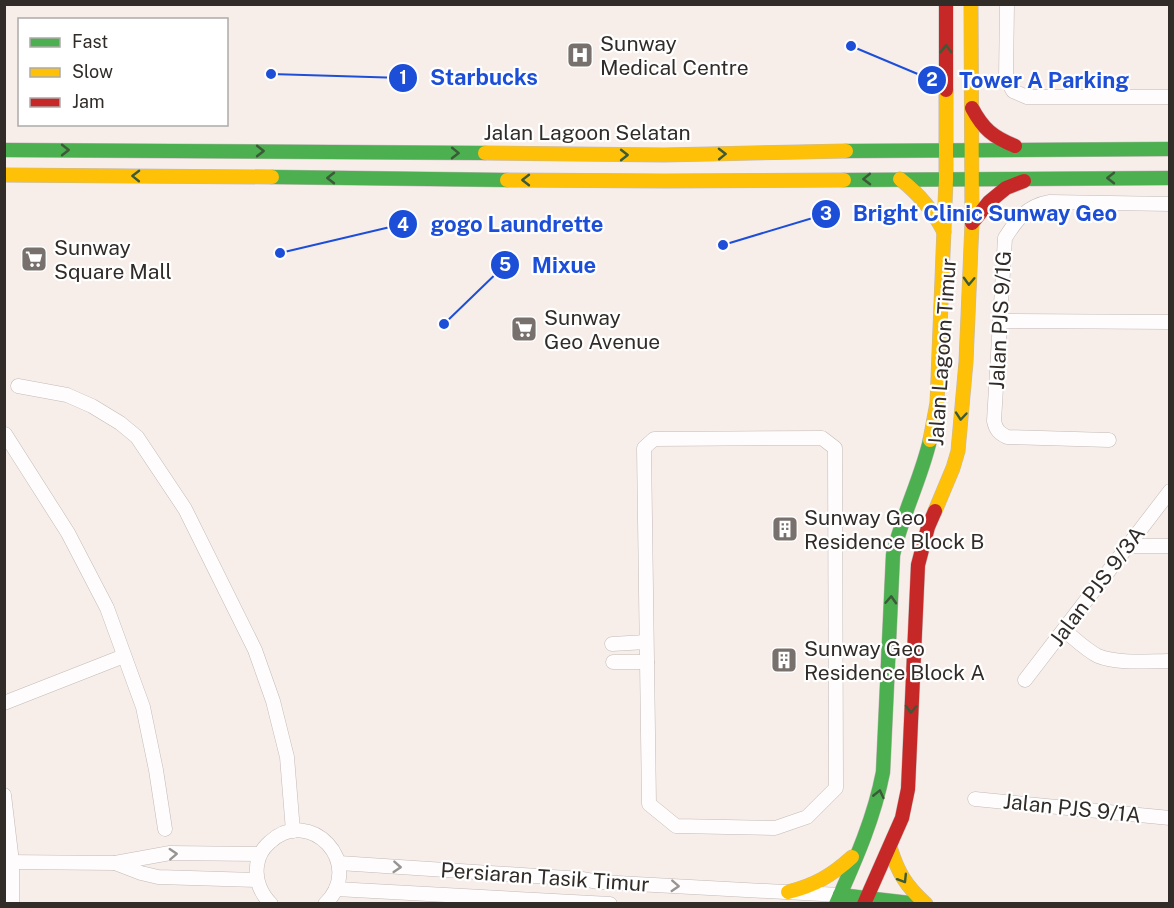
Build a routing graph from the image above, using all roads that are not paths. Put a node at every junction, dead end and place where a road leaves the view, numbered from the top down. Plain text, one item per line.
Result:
1 (946, 4) edge
2 (971, 4) edge
3 (1007, 4) edge
4 (1170, 97) edge
5 (971, 105) junction
6 (946, 107) junction
7 (1022, 149) junction
8 (1170, 149) edge
9 (4, 150) edge
10 (899, 150) junction
11 (946, 150) junction
12 (970, 150) junction
13 (4, 175) edge
14 (1032, 178) junction
15 (1170, 178) edge
16 (900, 179) junction
17 (946, 179) junction
18 (972, 179) junction
19 (1170, 204) edge
20 (972, 223) junction
21 (944, 232) junction
22 (1001, 321) junction
23 (1170, 322) edge
24 (18, 386) dead end
25 (5, 434) edge
26 (1109, 440) dead end
27 (1170, 491) edge
28 (1128, 546) junction
29 (1170, 546) edge
30 (1064, 630) junction
31 (646, 642) junction
32 (612, 644) dead end
33 (124, 656) junction
34 (613, 662) dead end
35 (647, 662) junction
36 (1170, 662) edge
37 (1025, 680) dead end
38 (4, 703) edge
39 (4, 795) edge
40 (975, 799) dead end
41 (1170, 818) edge
42 (165, 829) dead end
43 (293, 831) junction
44 (890, 847) junction
45 (860, 849) junction
46 (260, 854) junction
47 (8, 862) edge
48 (115, 863) junction
49 (339, 863) junction
50 (257, 880) junction
51 (336, 889) junction
52 (788, 892) junction
53 (838, 899) edge
54 (866, 901) edge
55 (12, 903) edge
56 (271, 903) edge
57 (325, 903) edge
58 (610, 903) edge
59 (918, 903) edge
60 (926, 903) edge

6 -> 1 main road, Jalan Lagoon Timur
2 - 5 main road, Jalan Lagoon Timur
3 - 4 street
5 - 7 main road
5 - 12 main road, Jalan Lagoon Timur
6 - 10 main road
6 - 11 main road, Jalan Lagoon Timur
7 - 8 main road, Jalan Lagoon Selatan
7 - 12 main road, Jalan Lagoon Selatan
9 -> 10 main road, Jalan Lagoon Selatan
10 - 11 main road, Jalan Lagoon Selatan
11 - 12 main road, Jalan Lagoon Selatan
11 - 17 main road, Jalan Lagoon Timur
12 - 18 main road, Jalan Lagoon Timur
16 -> 13 main road
15 -> 14 main road
14 - 18 main road
14 - 20 main road
16 - 17 main road
16 - 21 main road
17 - 18 main road
17 - 21 main road, Jalan Lagoon Timur
18 - 20 main road, Jalan Lagoon Timur
19 - 22 street, Jalan PJS 9/1G
20 -> 44 main road, Jalan Lagoon Timur
45 -> 21 main road, Jalan Lagoon Timur
22 - 23 street
22 - 26 street, Jalan PJS 9/1G
24 - 43 street
25 - 33 street
27 - 28 street, Jalan PJS 9/3A
28 - 29 street
28 - 30 street, Jalan PJS 9/3A
30 - 36 street
30 - 37 street, Jalan PJS 9/3A
31 - 32 street
31 - 35 street
31 - 35 street
33 - 38 street
33 - 42 street
34 - 35 street
39 - 47 street
40 - 41 street, Jalan PJS 9/1A
43 - 46 street
43 - 49 street
44 - 54 main road, Jalan Lagoon Timur
44 -> 60 main road
45 - 52 main road
45 - 53 main road, Jalan Lagoon Timur
48 -> 46 street
46 - 50 street
47 - 48 street
47 - 55 street
48 - 50 street
49 - 51 street
49 -> 52 street, Persiaran Tasik Timur
50 - 56 street
51 - 57 street
51 - 58 street, Persiaran Tasik Timur
52 - 53 street, Persiaran Tasik Timur
53 - 54 main road
54 - 59 main road

